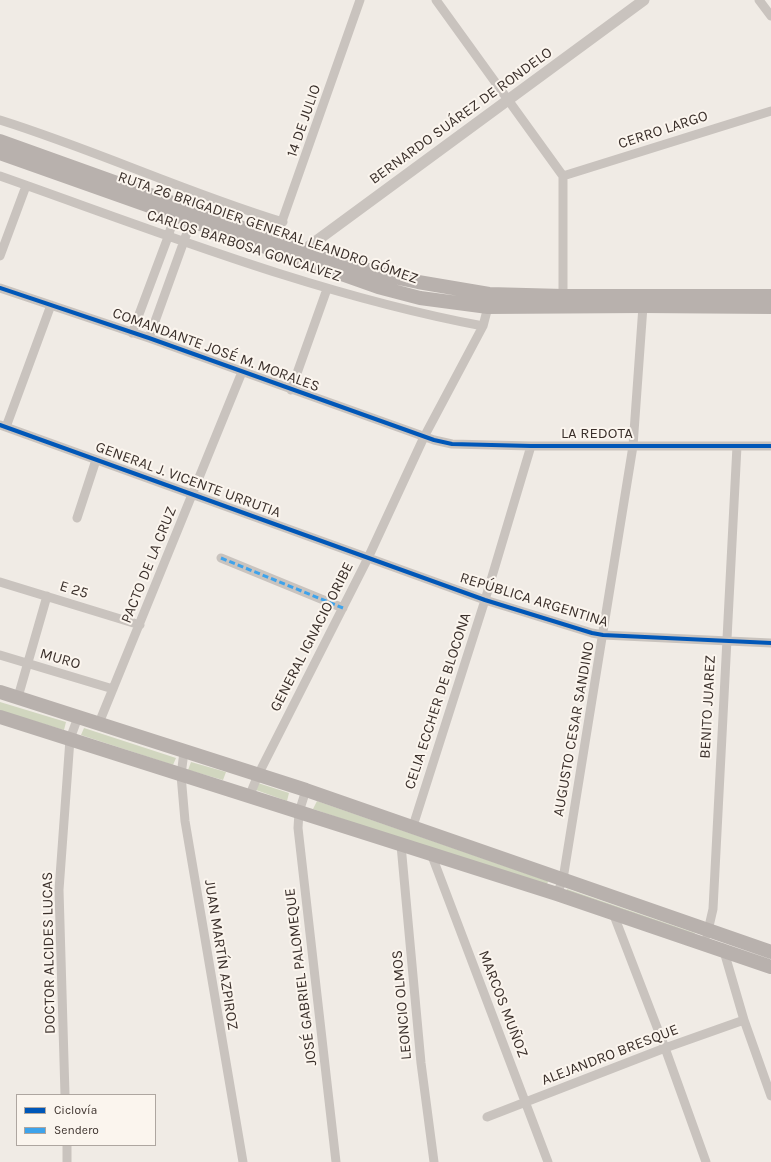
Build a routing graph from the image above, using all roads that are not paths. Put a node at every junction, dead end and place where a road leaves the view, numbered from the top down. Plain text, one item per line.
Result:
1 (360, 0) edge
2 (436, 0) edge
3 (644, 0) edge
4 (759, 0) edge
5 (771, 16) edge
6 (508, 100) junction
7 (771, 111) edge
8 (0, 120) edge
9 (0, 141) edge
10 (0, 153) edge
11 (0, 176) edge
12 (563, 176) junction
13 (26, 186) junction
14 (177, 210) junction
15 (193, 216) junction
16 (283, 222) junction
17 (168, 236) junction
18 (183, 241) junction
19 (274, 244) junction
20 (301, 254) junction
21 (0, 256) edge
22 (0, 288) edge
23 (328, 289) junction
24 (562, 296) junction
25 (771, 296) edge
26 (489, 300) junction
27 (51, 305) junction
28 (643, 306) junction
29 (771, 307) edge
30 (483, 326) junction
31 (132, 333) junction
32 (149, 338) junction
33 (242, 372) junction
34 (291, 390) junction
35 (3, 426) edge
36 (424, 437) junction
37 (531, 446) junction
38 (633, 446) junction
39 (737, 446) junction
40 (771, 446) edge
41 (96, 460) junction
42 (192, 494) junction
43 (77, 518) dead end
44 (221, 558) dead end
45 (368, 558) junction
46 (0, 582) edge
47 (47, 596) junction
48 (485, 600) junction
49 (342, 608) junction
50 (140, 626) junction
51 (604, 635) junction
52 (725, 642) junction
53 (771, 643) edge
54 (0, 655) edge
55 (28, 664) junction
56 (113, 688) junction
57 (0, 692) edge
58 (18, 697) junction
59 (0, 717) edge
60 (78, 717) junction
61 (99, 723) junction
62 (70, 739) junction
63 (184, 752) junction
64 (181, 775) junction
65 (258, 775) junction
66 (306, 790) junction
67 (250, 797) junction
68 (299, 812) junction
69 (413, 826) junction
70 (401, 845) junction
71 (432, 856) junction
72 (562, 879) junction
73 (557, 894) junction
74 (613, 914) junction
75 (707, 938) junction
76 (725, 944) junction
77 (771, 952) edge
78 (771, 967) edge
79 (744, 1020) junction
80 (665, 1048) junction
81 (65, 1094) edge
82 (771, 1096) edge
83 (526, 1102) junction
84 (487, 1117) dead end
85 (67, 1146) edge
86 (67, 1162) edge
87 (243, 1162) edge
88 (336, 1162) edge
89 (434, 1162) edge
90 (548, 1162) edge
91 (706, 1162) edge

1 - 16 street, 14 DE JULIO
2 - 6 street
3 - 6 street, BERNARDO SUÁREZ DE RONDELO
4 - 5 street
6 - 12 street
6 - 20 street, BERNARDO SUÁREZ DE RONDELO
7 - 12 street, CERRO LARGO
8 - 16 street
9 - 14 main road, RUTA 26 BRIGADIER GENERAL LEANDRO GÓMEZ
10 - 14 main road, RUTA 26 BRIGADIER GENERAL LEANDRO GÓMEZ
11 - 13 street, CARLOS BARBOSA GONCALVEZ
12 - 24 street
13 - 17 street, CARLOS BARBOSA GONCALVEZ
13 - 21 street
14 - 15 main road, RUTA 26 BRIGADIER GENERAL LEANDRO GÓMEZ
14 - 17 street
15 - 18 street
15 - 19 main road, RUTA 26 BRIGADIER GENERAL LEANDRO GÓMEZ
16 - 19 street, 14 DE JULIO
17 - 18 street, CARLOS BARBOSA GONCALVEZ
17 - 31 street
18 - 23 street, CARLOS BARBOSA GONCALVEZ
18 - 32 street
19 - 20 main road, RUTA 26 BRIGADIER GENERAL LEANDRO GÓMEZ
20 - 26 main road, RUTA 26 BRIGADIER GENERAL LEANDRO GÓMEZ
22 - 27 street, COMANDANTE JOSÉ M. MORALES
23 - 30 street, CARLOS BARBOSA GONCALVEZ
23 - 34 street
24 - 25 main road, RUTA 26 BRIGADIER GENERAL LEANDRO GÓMEZ
24 - 26 main road, RUTA 26 BRIGADIER GENERAL LEANDRO GÓMEZ
26 - 28 main road, RUTA 26 BRIGADIER GENERAL LEANDRO GÓMEZ
26 - 30 street, GENERAL IGNACIO ORIBE
27 - 31 street, COMANDANTE JOSÉ M. MORALES
27 - 35 street
28 - 29 main road, RUTA 26 BRIGADIER GENERAL LEANDRO GÓMEZ
28 - 38 street, AUGUSTO CESAR SANDINO
30 - 36 street, GENERAL IGNACIO ORIBE
31 - 32 street, COMANDANTE JOSÉ M. MORALES
32 - 33 street, COMANDANTE JOSÉ M. MORALES
33 - 34 street, COMANDANTE JOSÉ M. MORALES
33 - 42 street, PACTO DE LA CRUZ
34 - 36 street, COMANDANTE JOSÉ M. MORALES
35 - 41 street, GENERAL J. VICENTE URRUTIA
36 - 37 street, LA REDOTA
36 - 45 street, GENERAL IGNACIO ORIBE
37 - 38 street, LA REDOTA
37 - 48 street, CELIA ECCHER DE BLOCONA
38 - 39 street, LA REDOTA
38 - 51 street, AUGUSTO CESAR SANDINO
39 - 40 street, LA REDOTA
39 - 52 street, BENITO JUAREZ
41 - 42 street, GENERAL J. VICENTE URRUTIA
41 - 43 street
42 - 45 street, GENERAL J. VICENTE URRUTIA
42 - 50 street, PACTO DE LA CRUZ
44 - 49 street
45 - 48 street, REPÚBLICA ARGENTINA
45 - 49 street, GENERAL IGNACIO ORIBE
46 - 47 street, E 25
47 - 50 street, E 25
47 - 55 street
48 - 51 street, REPÚBLICA ARGENTINA
48 - 69 street, CELIA ECCHER DE BLOCONA
49 - 65 street, GENERAL IGNACIO ORIBE
50 - 56 street, PACTO DE LA CRUZ
51 - 52 street, REPÚBLICA ARGENTINA
51 - 72 street, AUGUSTO CESAR SANDINO
52 - 53 street, REPÚBLICA ARGENTINA
52 - 75 street, BENITO JUAREZ
54 - 55 street, MURO
55 - 56 street, MURO
55 - 58 street
56 - 61 street, PACTO DE LA CRUZ
57 - 58 main road
58 - 60 main road
59 - 62 main road
60 - 61 main road
60 - 62 street, DOCTOR ALCIDES LUCAS
61 - 63 main road
62 - 64 main road
62 - 81 street, DOCTOR ALCIDES LUCAS
63 - 64 street, JUAN MARTÍN AZPIROZ
63 - 65 main road
64 - 67 main road
64 - 87 street, JUAN MARTÍN AZPIROZ
65 - 66 main road
65 - 67 street, GENERAL IGNACIO ORIBE
66 - 68 street, JOSÉ GABRIEL PALOMEQUE
66 - 69 main road
67 - 68 main road
68 - 70 main road
68 - 88 street, JOSÉ GABRIEL PALOMEQUE
69 - 72 main road
70 - 71 main road
70 - 89 street, LEONCIO OLMOS
71 - 73 main road
71 - 83 street, MARCOS MUÑOZ
72 - 73 street, AUGUSTO CESAR SANDINO
72 - 75 main road
73 - 74 main road
74 - 75 main road
74 - 80 street
75 - 76 main road
76 - 77 main road
76 - 78 main road
76 - 79 street
79 - 80 street, ALEJANDRO BRESQUE
79 - 82 street
80 - 83 street, ALEJANDRO BRESQUE
80 - 91 street
83 - 84 street, ALEJANDRO BRESQUE
83 - 90 street, MARCOS MUÑOZ
85 - 86 street

